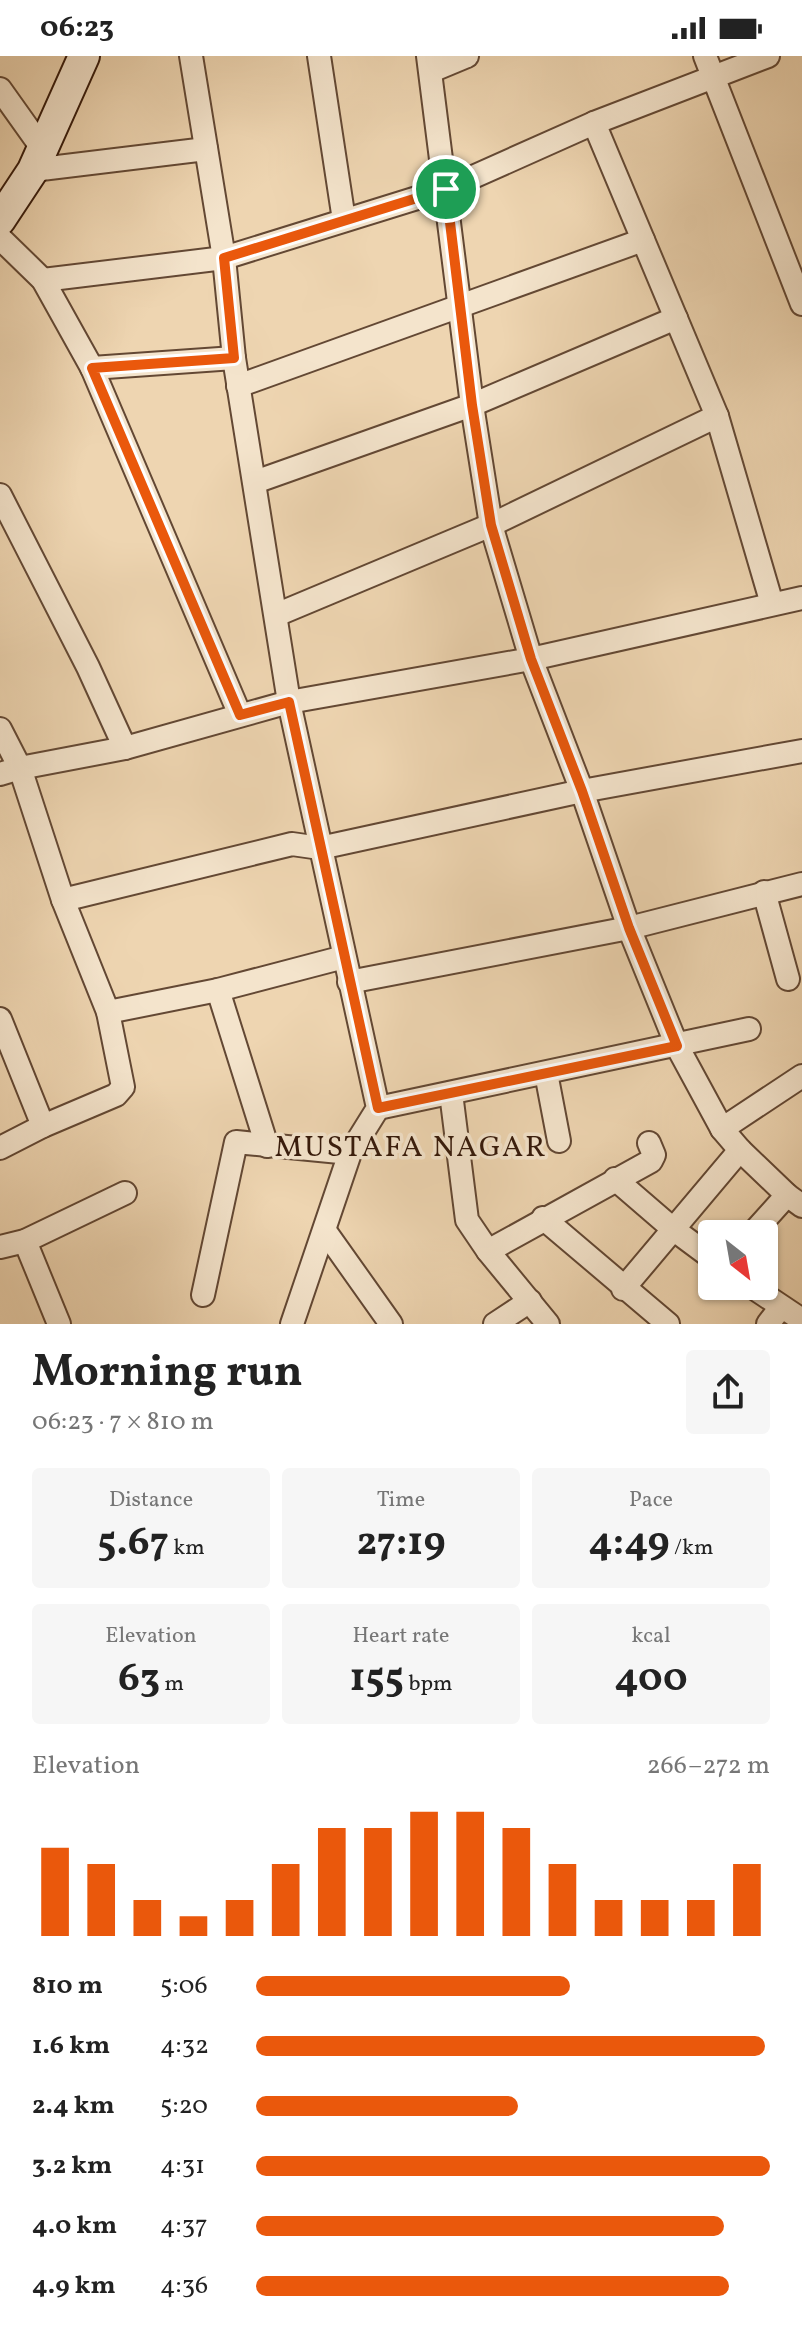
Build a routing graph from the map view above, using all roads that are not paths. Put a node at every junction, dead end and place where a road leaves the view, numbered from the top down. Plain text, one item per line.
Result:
1 (84, 56) edge
2 (191, 56) edge
3 (319, 56) edge
4 (467, 56) edge
5 (768, 56) edge
6 (429, 64) edge
7 (709, 66) edge
8 (0, 89) edge
9 (594, 123) junction
10 (206, 149) junction
11 (38, 159) junction
12 (446, 189) junction
13 (0, 220) edge
14 (344, 220) junction
15 (0, 238) edge
16 (643, 240) junction
17 (224, 258) junction
18 (43, 280) junction
19 (802, 304) edge
20 (459, 307) junction
21 (676, 318) junction
22 (234, 358) junction
23 (92, 368) junction
24 (238, 386) junction
25 (472, 405) junction
26 (717, 416) junction
27 (255, 482) junction
28 (0, 495) edge
29 (491, 525) junction
30 (802, 598) edge
31 (772, 604) junction
32 (276, 615) junction
33 (531, 659) junction
34 (289, 702) junction
35 (240, 715) junction
36 (0, 729) edge
37 (125, 748) junction
38 (802, 751) edge
39 (10, 771) edge
40 (582, 791) junction
41 (320, 848) junction
42 (802, 884) edge
43 (764, 892) junction
44 (63, 900) junction
45 (629, 928) junction
46 (344, 957) junction
47 (788, 979) dead end
48 (349, 982) junction
49 (218, 990) junction
50 (108, 1012) junction
51 (0, 1019) edge
52 (749, 1029) dead end
53 (677, 1046) junction
54 (546, 1073) junction
55 (802, 1076) edge
56 (451, 1093) junction
57 (378, 1108) junction
58 (43, 1126) junction
59 (722, 1129) junction
60 (559, 1141) dead end
61 (649, 1143) dead end
62 (267, 1146) junction
63 (0, 1148) edge
64 (740, 1150) junction
65 (350, 1153) junction
66 (615, 1179) junction
67 (125, 1193) dead end
68 (794, 1200) edge
69 (543, 1218) junction
70 (769, 1220) edge
71 (673, 1229) junction
72 (325, 1231) junction
73 (25, 1241) junction
74 (0, 1247) edge
75 (698, 1248) edge
76 (488, 1251) junction
77 (623, 1289) junction
78 (203, 1295) dead end
79 (762, 1300) edge
80 (530, 1301) junction
81 (775, 1316) edge
82 (802, 1320) edge
83 (59, 1324) edge
84 (292, 1324) edge
85 (391, 1324) edge
86 (495, 1324) edge
87 (548, 1324) edge
88 (668, 1324) edge

1 - 11 street
2 - 10 street
3 - 14 street
4 - 6 street
5 - 7 street
6 - 12 street
7 - 9 street
7 - 19 street
8 - 11 street
9 - 12 street
9 - 16 street
10 - 11 street
10 - 17 street
11 - 13 street
12 - 14 street
12 - 20 street
14 - 17 street
15 - 18 street
16 - 20 street
16 - 21 street
17 - 18 street
17 - 22 street
18 - 23 street
20 - 24 street
20 - 25 street
21 - 25 street
21 - 26 street
22 - 23 street
22 - 24 street
23 - 35 street
24 - 27 street
25 - 27 street
25 - 29 street
26 - 29 street
26 - 31 street
27 - 32 street
28 - 37 street
29 - 32 street
29 - 33 street
30 - 31 street
31 - 33 street
32 - 34 street
33 - 34 street
33 - 40 street
34 - 35 street
34 - 41 street
35 - 37 street
36 - 39 street
37 - 39 street
38 - 40 street
39 - 44 street
40 - 41 street
40 - 45 street
41 - 44 street
41 - 46 street
42 - 43 street
43 - 45 street
43 - 47 street
44 - 50 street
45 - 48 street
45 - 53 street
46 - 48 street
46 - 49 street
48 - 57 street
49 - 50 street
49 - 62 street
50 - 58 street
51 - 58 street
52 - 53 street
53 - 54 street
53 - 59 street
54 - 56 street
54 - 60 street
55 - 59 street
56 - 57 street
56 - 76 street
57 - 65 street
58 - 63 street
59 - 64 street
61 - 66 street
62 - 65 street
62 - 78 street
64 - 68 street
64 - 71 street
65 - 72 street
66 - 69 street
66 - 71 street
67 - 73 street
68 - 70 street
69 - 76 street
69 - 77 street
71 - 75 street
71 - 77 street
72 - 84 street
72 - 85 street
73 - 74 street
73 - 83 street
76 - 80 street
77 - 88 street
79 - 81 street
80 - 86 street
80 - 87 street
81 - 82 street

